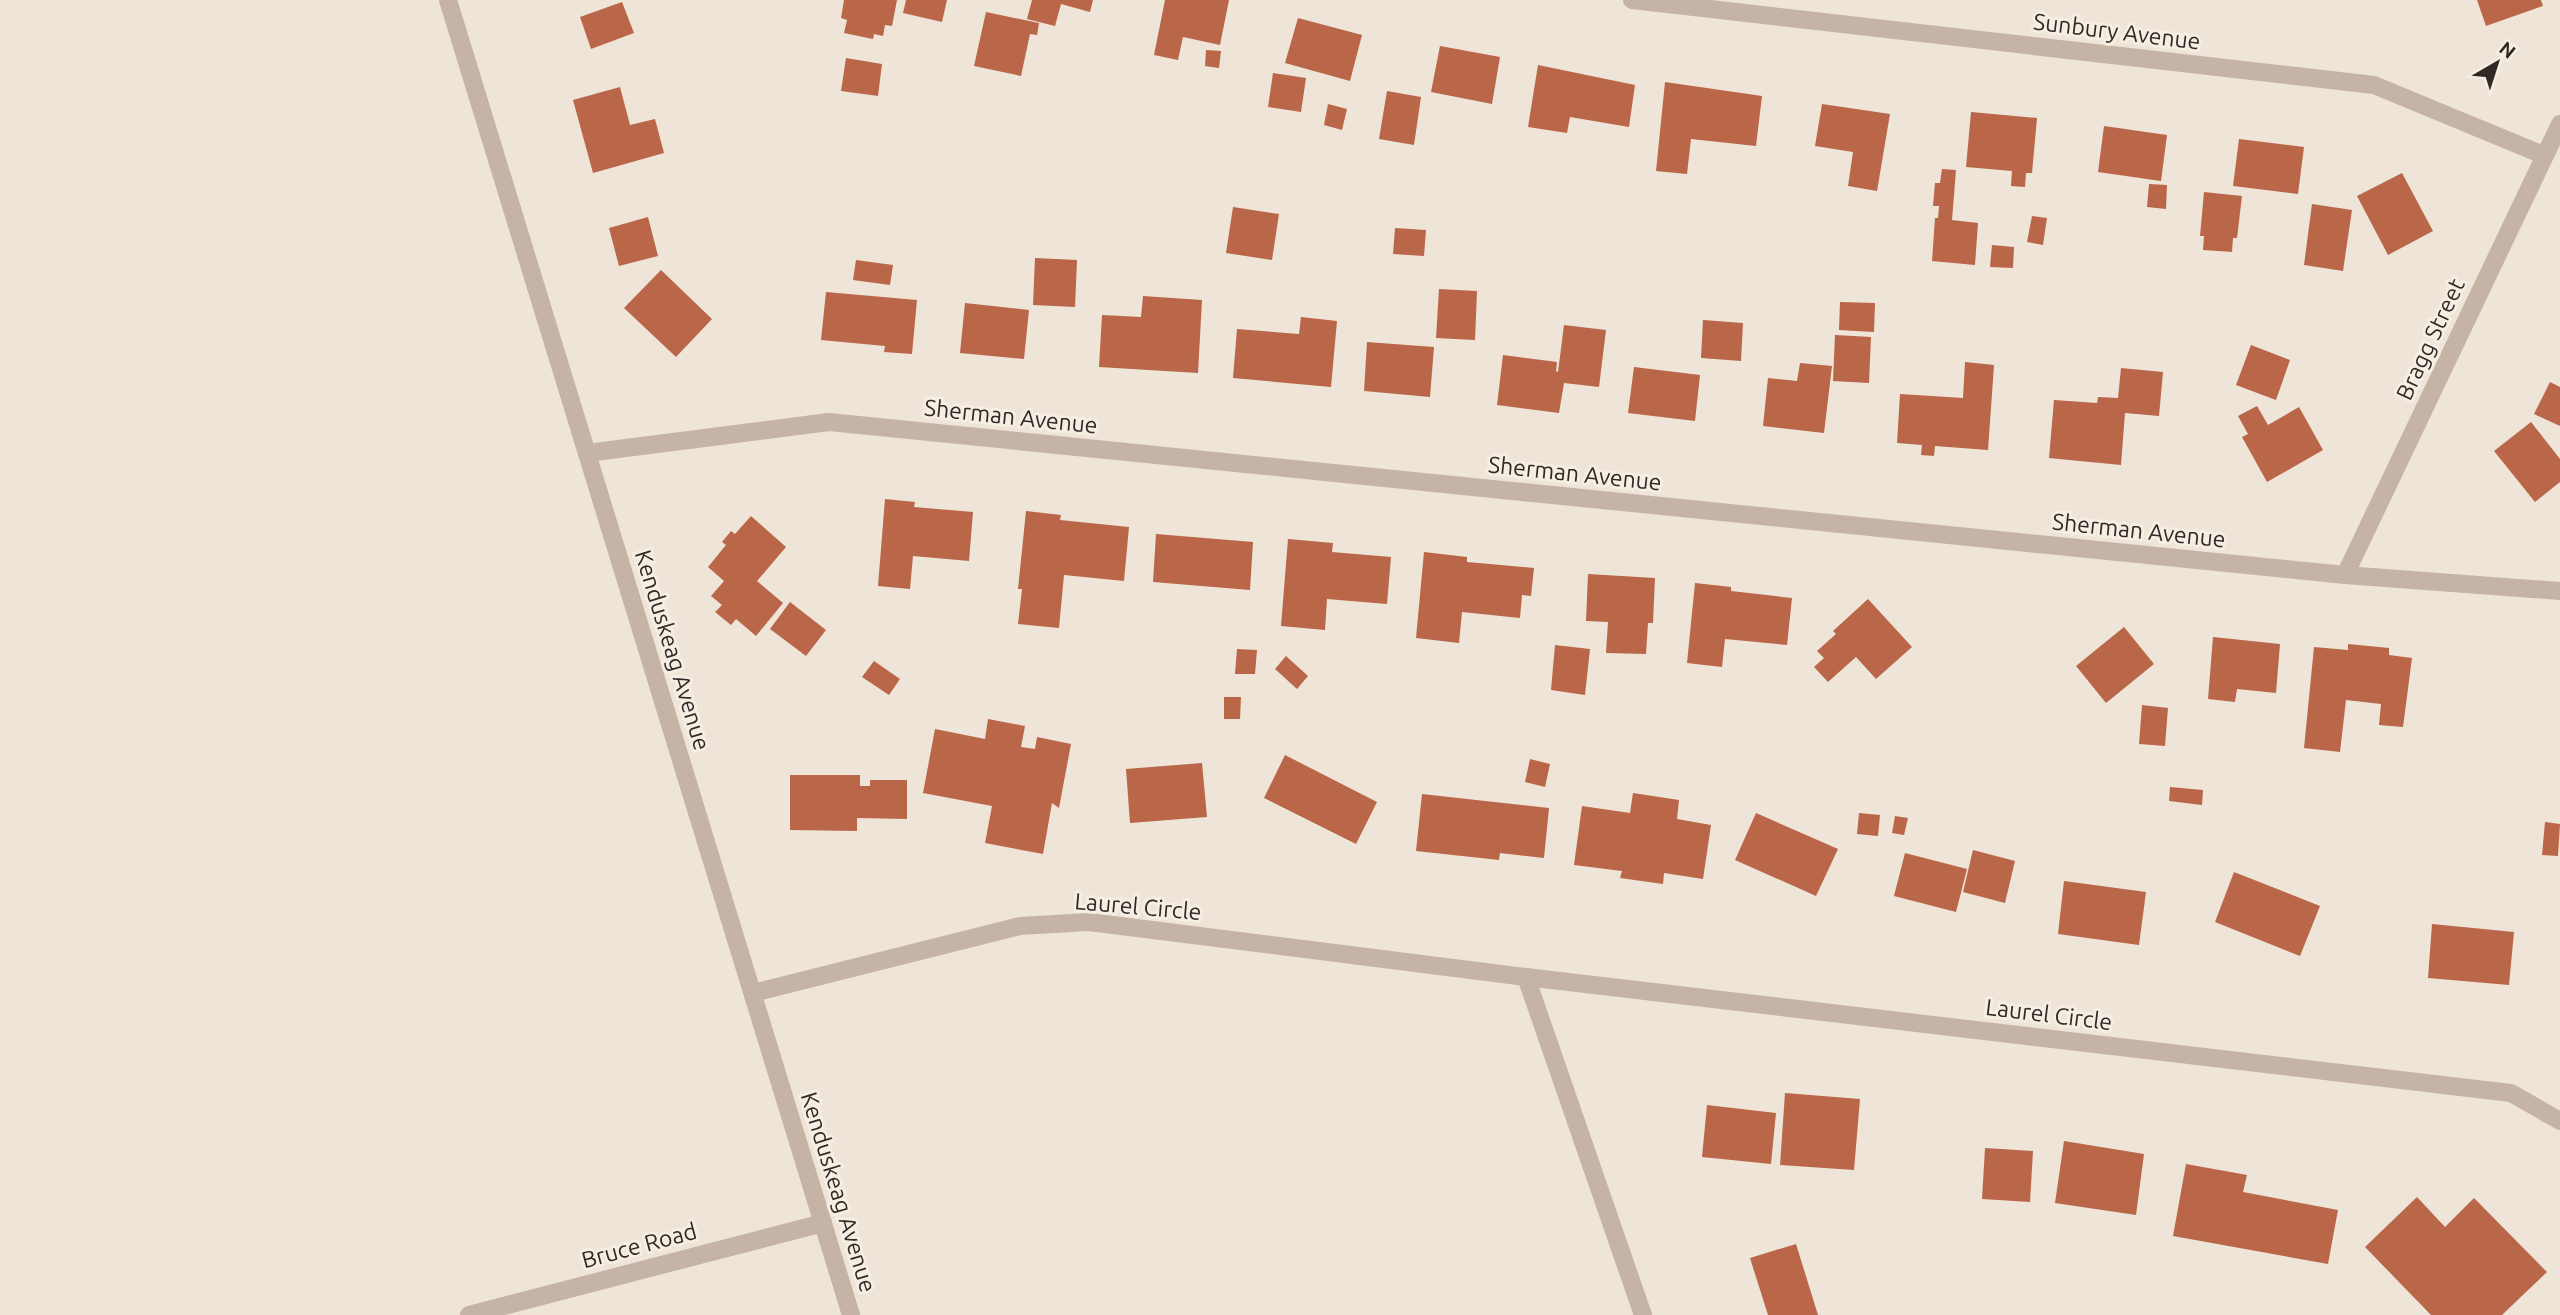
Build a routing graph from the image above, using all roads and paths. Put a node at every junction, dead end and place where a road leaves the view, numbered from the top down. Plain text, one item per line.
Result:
1 (447, 0) edge
2 (1632, 0) edge
3 (2560, 124) edge
4 (2543, 156) junction
5 (587, 453) junction
6 (2345, 575) junction
7 (2560, 591) edge
8 (1525, 977) junction
9 (753, 993) junction
10 (2560, 1121) edge
11 (823, 1223) junction
12 (469, 1315) edge
13 (851, 1315) edge
14 (1643, 1315) edge

1 - 5 street, Kenduskeag Avenue
2 - 4 street, Sunbury Avenue
3 - 4 street, Bragg Street
4 - 6 street, Bragg Street
5 - 6 street, Sherman Avenue
5 - 9 street, Kenduskeag Avenue
6 - 7 street, Sherman Avenue
8 - 9 street, Laurel Circle
8 - 10 street, Laurel Circle
8 - 14 street
9 - 11 street, Kenduskeag Avenue
11 - 12 street, Bruce Road
11 - 13 street, Kenduskeag Avenue

